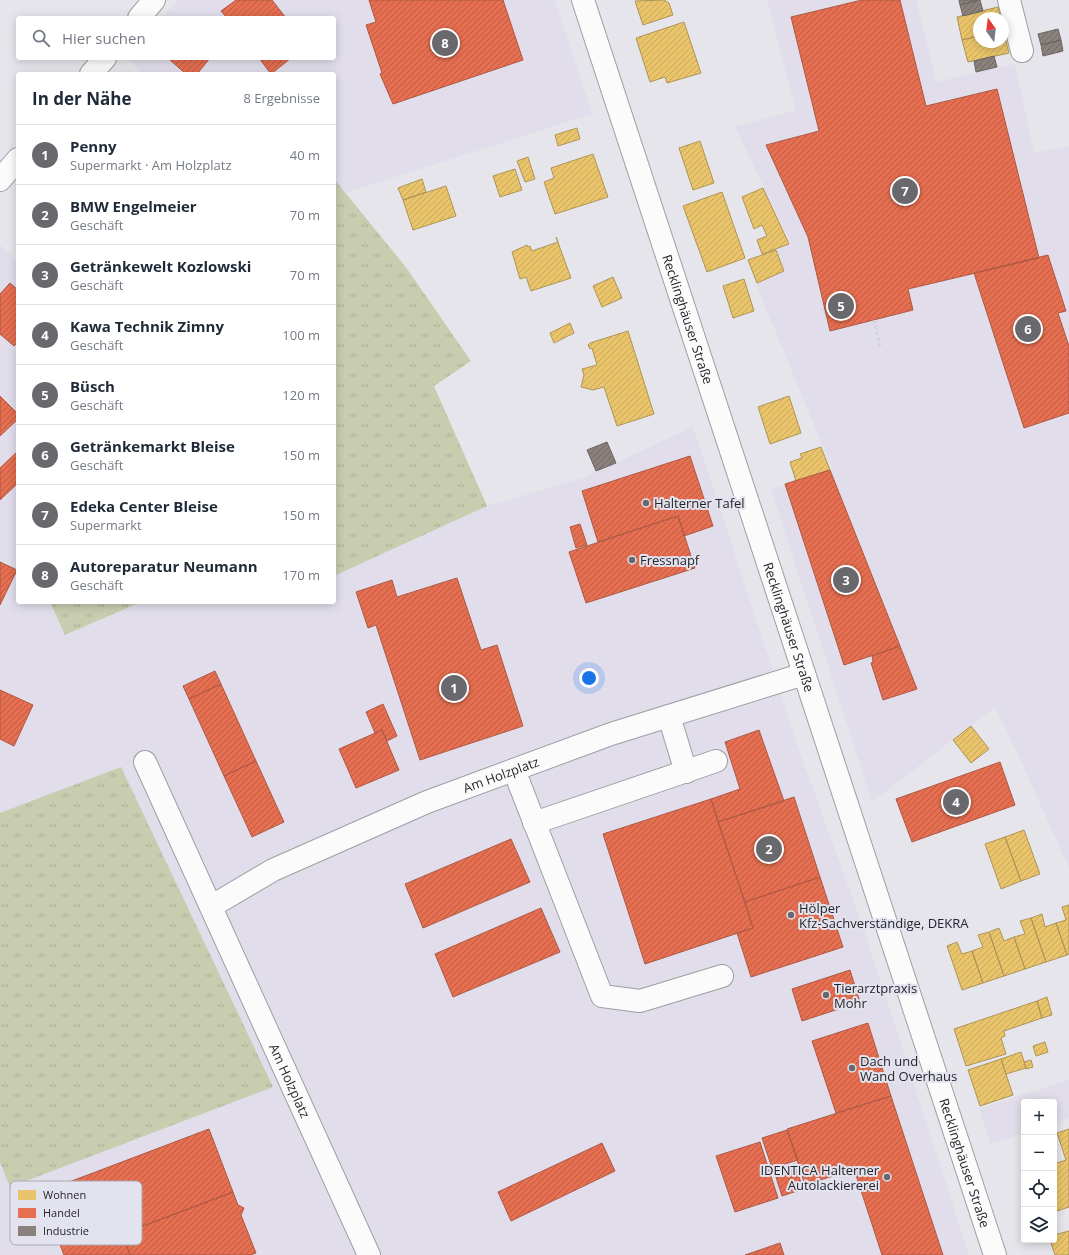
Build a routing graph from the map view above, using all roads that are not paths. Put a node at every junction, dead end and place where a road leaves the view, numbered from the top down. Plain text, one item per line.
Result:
1 (154, 0) edge
2 (583, 0) edge
3 (1009, 0) edge
4 (141, 16) edge
5 (1022, 51) dead end
6 (103, 60) edge
7 (93, 72) edge
8 (16, 161) edge
9 (0, 180) edge
10 (804, 674) junction
11 (669, 716) junction
12 (145, 762) dead end
13 (716, 762) dead end
14 (514, 770) junction
15 (686, 772) junction
16 (534, 822) junction
17 (212, 906) junction
18 (722, 976) dead end
19 (369, 1255) edge
20 (995, 1255) edge

1 - 4 street
2 - 10 street, Recklinghäuser Straße
3 - 5 street
6 - 7 street
8 - 9 street
10 - 11 street, Am Holzplatz
10 - 20 street, Recklinghäuser Straße
11 - 14 street, Am Holzplatz
11 - 15 street
12 - 17 street, Am Holzplatz
13 - 15 street
14 - 16 street
14 - 17 street, Am Holzplatz
15 - 16 street
16 - 18 street
17 - 19 street, Am Holzplatz

